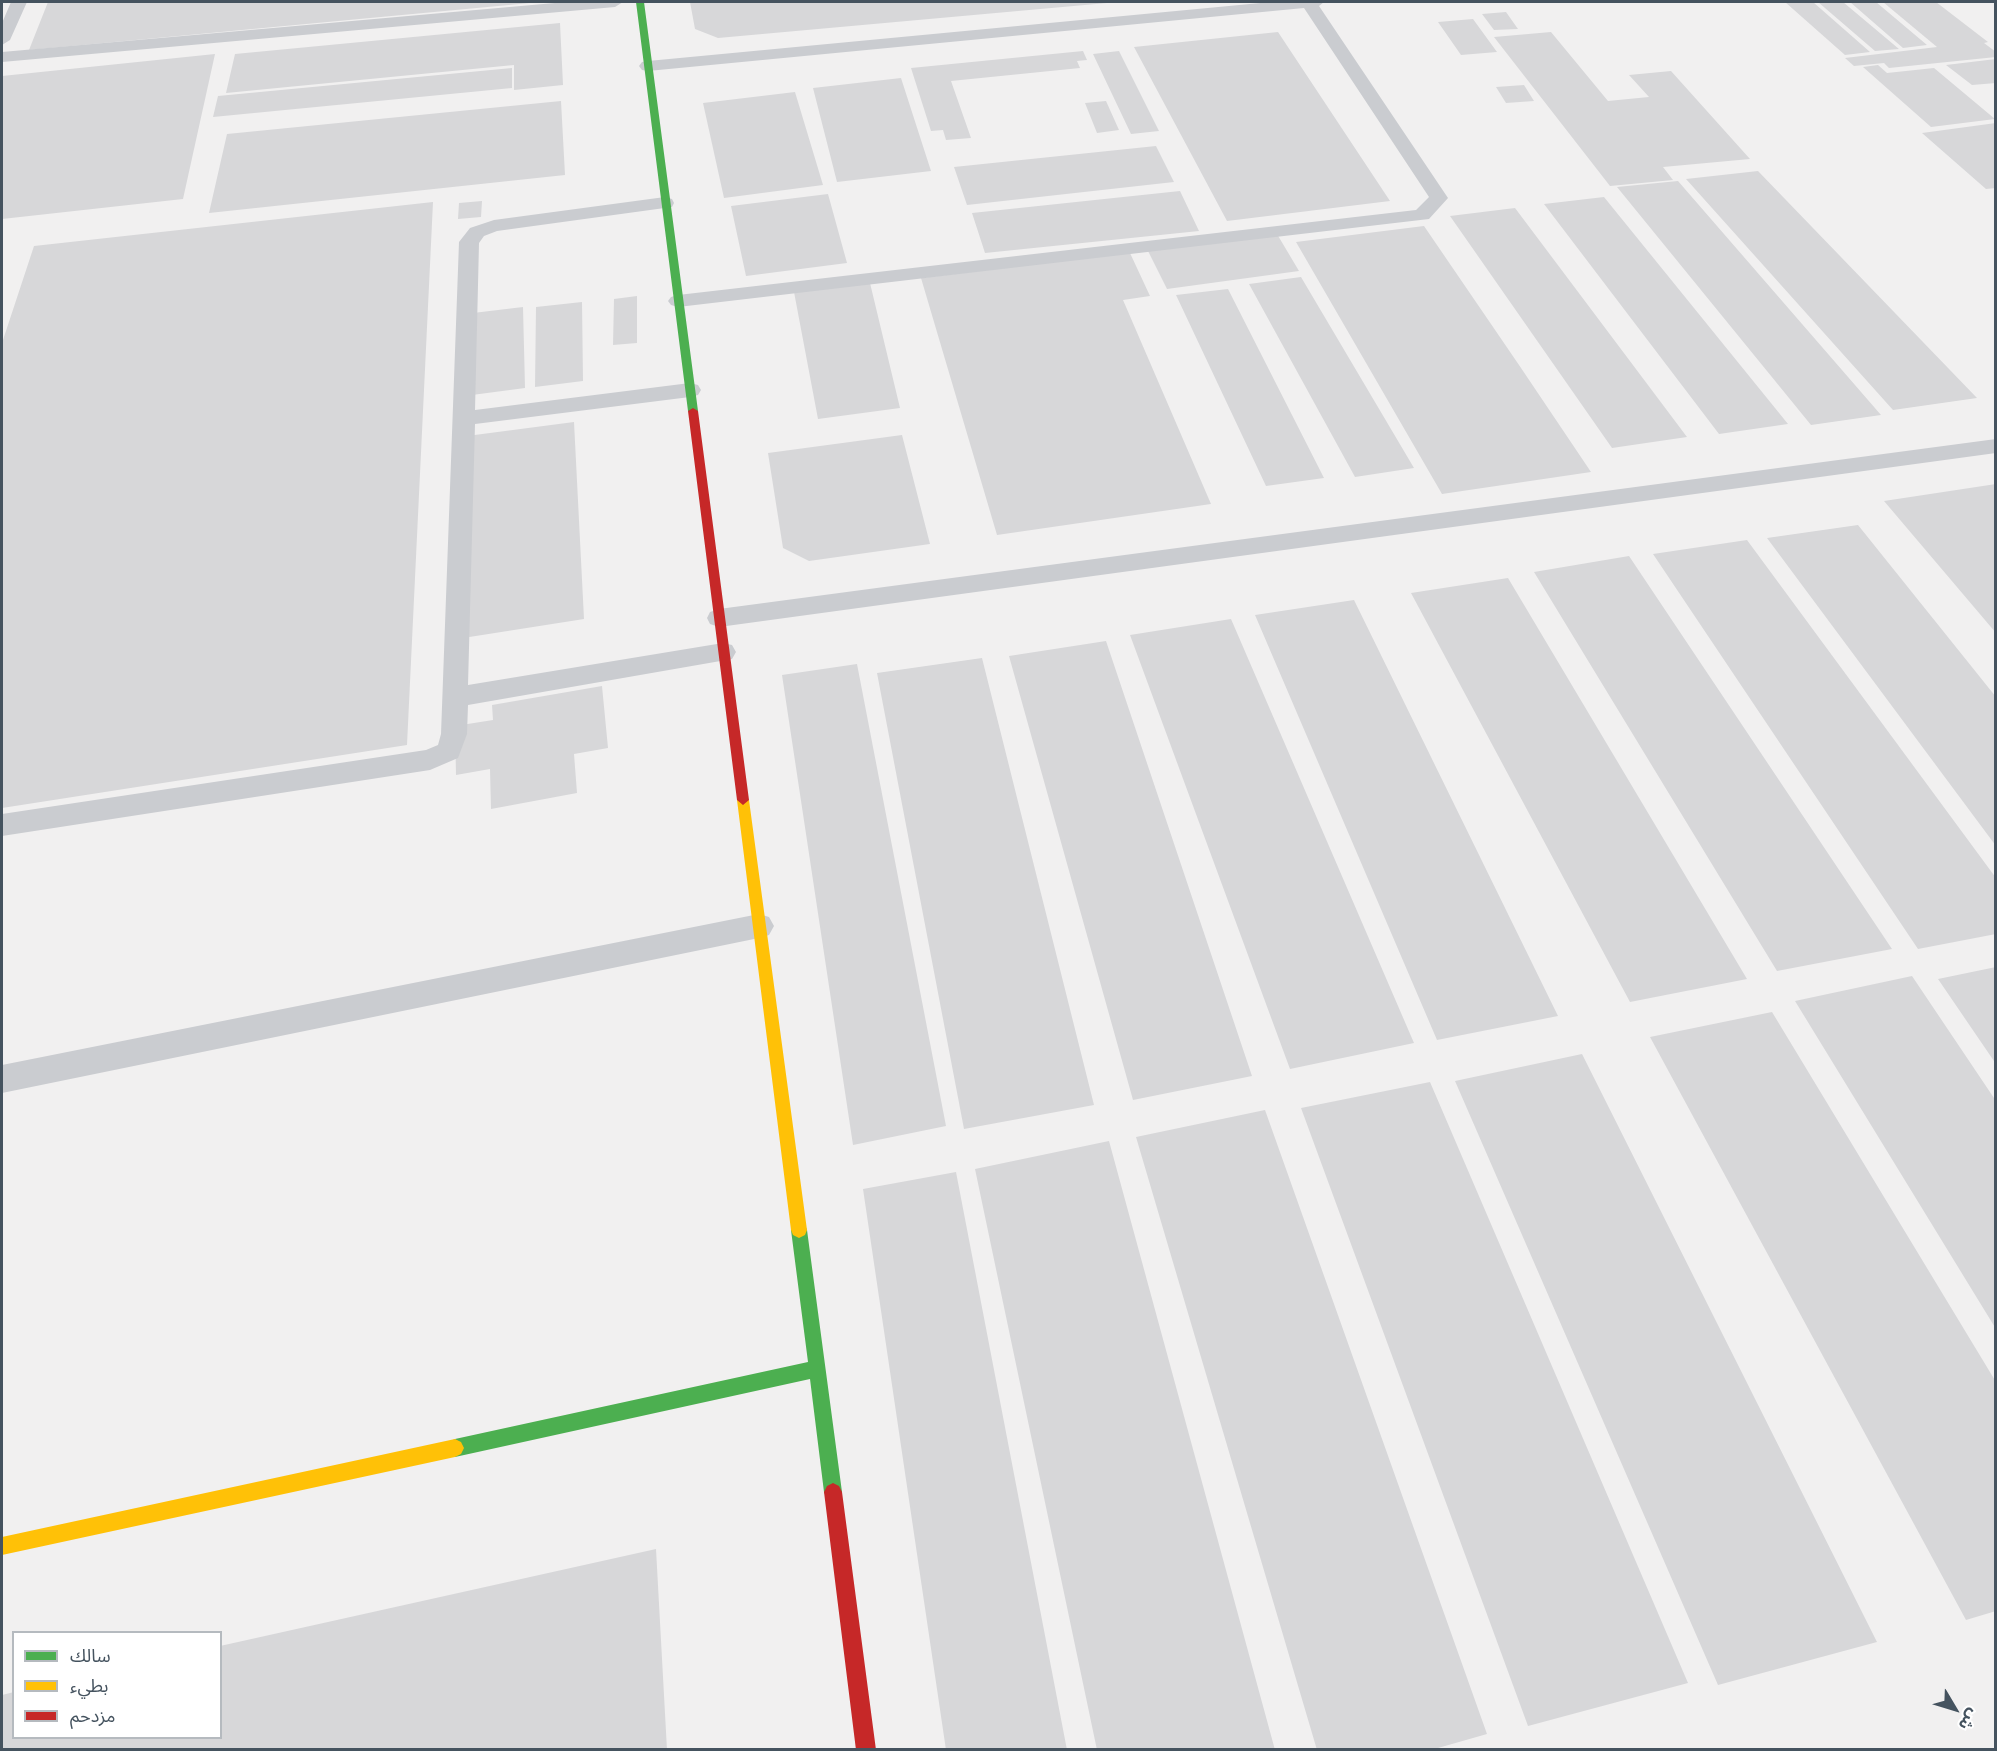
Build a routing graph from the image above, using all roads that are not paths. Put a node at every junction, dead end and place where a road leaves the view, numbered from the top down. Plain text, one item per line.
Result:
1 (19, 2) edge
2 (615, 2) edge
3 (640, 2) edge
4 (1308, 2) edge
5 (1316, 2) edge
6 (1263, 4) edge
7 (2, 40) edge
8 (2, 57) edge
9 (648, 66) junction
10 (665, 203) junction
11 (678, 301) junction
12 (690, 390) junction
13 (464, 418) junction
14 (1995, 446) edge
15 (719, 618) junction
16 (723, 652) junction
17 (455, 697) junction
18 (2, 825) edge
19 (759, 926) junction
20 (2, 1079) edge
21 (816, 1369) junction
22 (2, 1546) edge
23 (866, 1749) edge

1 - 7 lane
2 - 8 lane
3 - 9 street
4 - 5 lane
4 - 6 lane
4 - 11 lane
6 - 9 lane
9 - 10 street
10 - 11 street
10 - 13 lane
11 - 12 street
12 - 13 lane
12 - 15 street
13 - 17 lane
14 - 15 lane
15 - 16 street
16 - 17 lane
16 - 19 street
17 - 18 lane
19 - 20 lane
19 - 21 street
21 - 22 street
21 - 23 street

